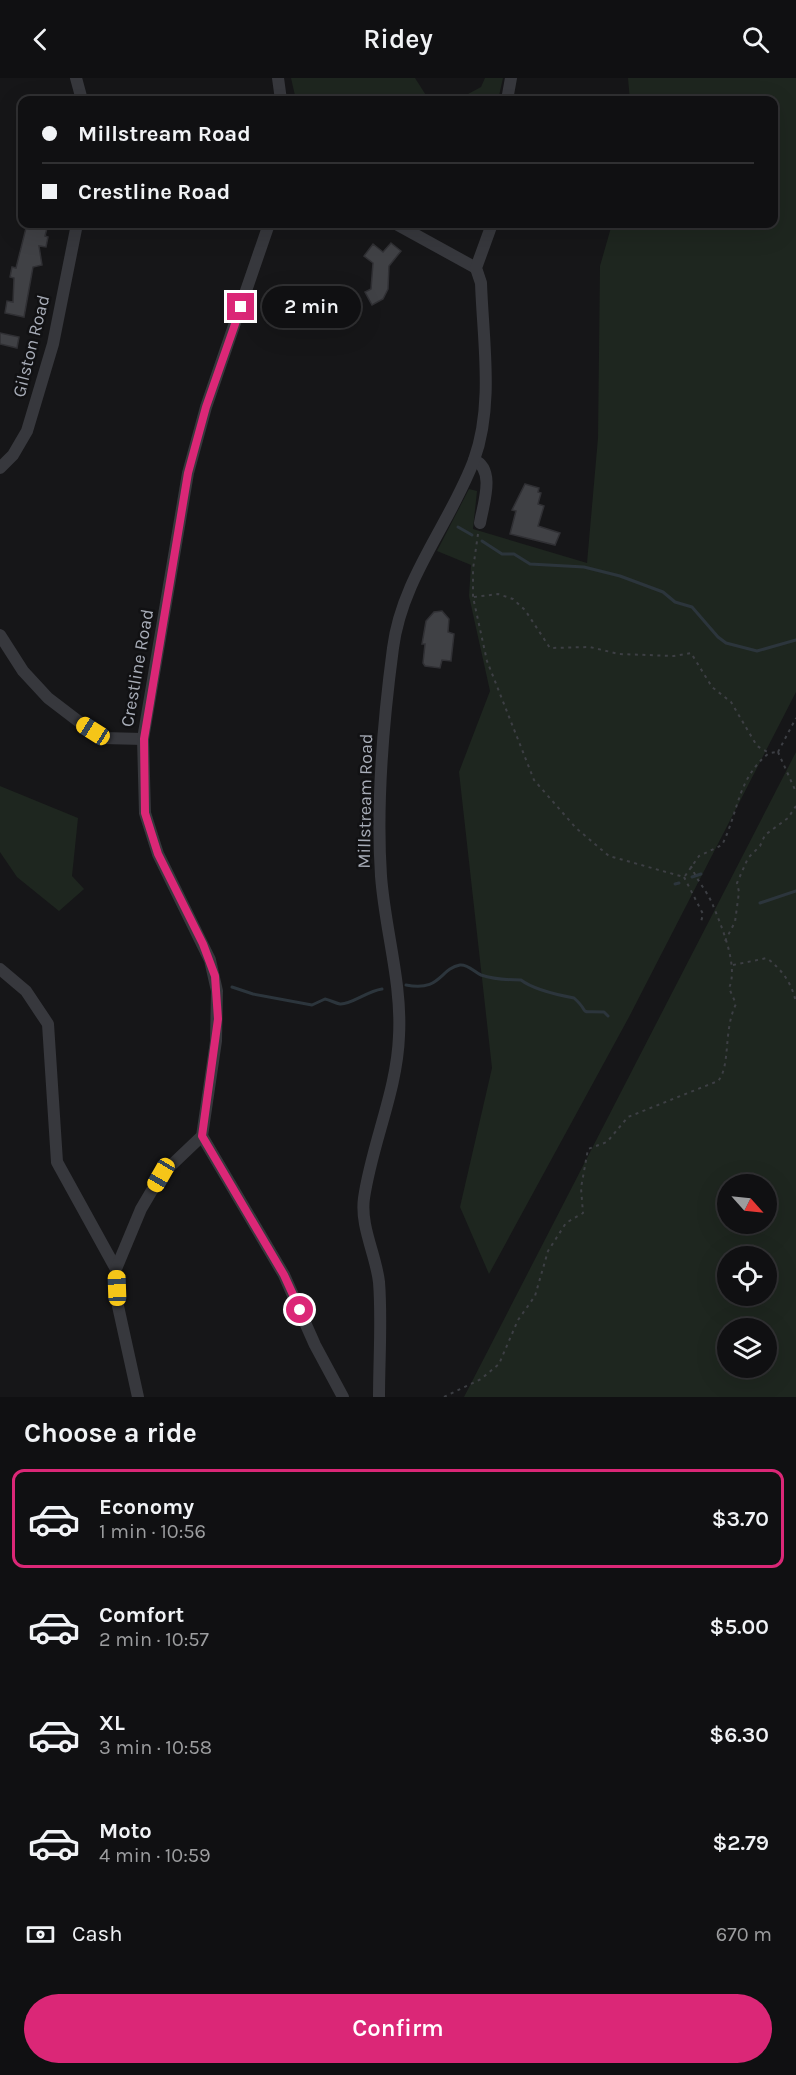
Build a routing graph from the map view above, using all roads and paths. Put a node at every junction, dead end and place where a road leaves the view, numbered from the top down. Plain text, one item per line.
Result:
1 (76, 78) edge
2 (278, 78) edge
3 (511, 78) edge
4 (81, 96) edge
5 (280, 96) edge
6 (508, 96) edge
7 (75, 228) edge
8 (268, 228) edge
9 (403, 228) edge
10 (491, 228) edge
11 (476, 268) junction
12 (474, 460) junction
13 (0, 468) edge
14 (480, 523) joint
15 (473, 597) junction
16 (0, 635) edge
17 (796, 718) edge
18 (144, 739) junction
19 (778, 752) junction
20 (769, 753) junction
21 (796, 792) edge
22 (796, 806) edge
23 (690, 866) junction
24 (684, 877) junction
25 (701, 922) dead end
26 (725, 941) junction
27 (733, 965) junction
28 (0, 969) edge
29 (796, 1002) edge
30 (202, 1136) junction
31 (116, 1269) junction
32 (138, 1397) edge
33 (343, 1397) edge
34 (379, 1397) edge
35 (444, 1397) edge

1 - 4 street
2 - 5 street
3 - 6 street
7 - 13 street, Gilston Road
8 - 18 street, Crestline Road
9 - 11 street
10 - 11 street
11 - 12 street, Millstream Road
12 - 14 street
12 - 34 street, Millstream Road
14 - 15 path
15 - 20 path
15 - 24 path
16 - 18 street
17 - 19 path
18 - 30 street, Crestline Road
19 - 20 path
19 - 21 path
20 - 23 path
22 - 26 path
23 - 24 path
23 - 26 path
24 - 25 path
26 - 27 path
27 - 29 path
27 - 35 path
28 - 31 street
30 - 31 street
30 - 33 street
31 - 32 street

